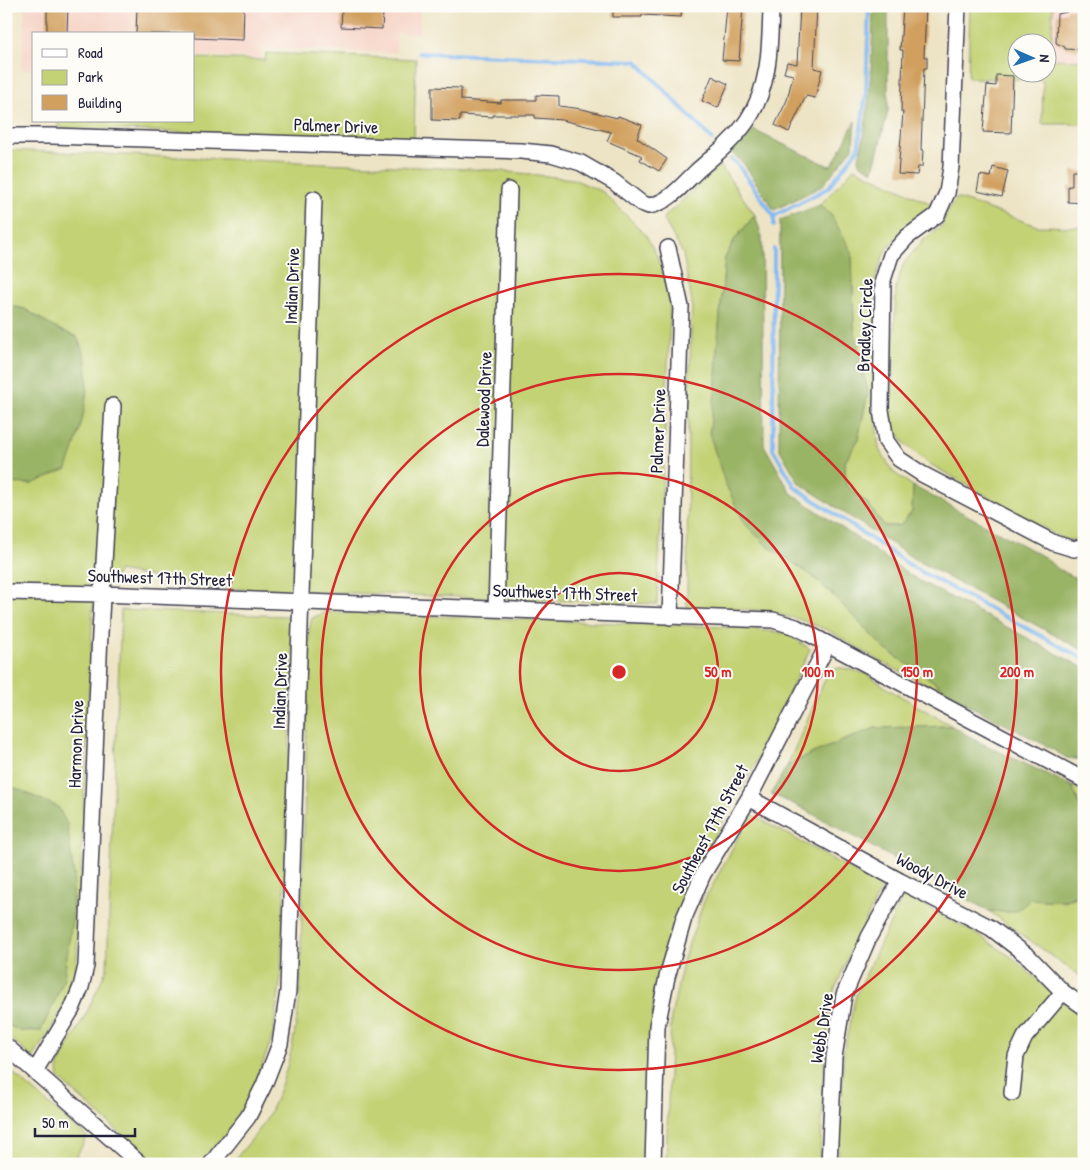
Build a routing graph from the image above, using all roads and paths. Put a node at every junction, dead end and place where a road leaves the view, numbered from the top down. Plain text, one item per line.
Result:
1 (772, 6) edge
2 (958, 6) edge
3 (6, 136) edge
4 (509, 190) dead end
5 (314, 199) dead end
6 (668, 248) dead end
7 (113, 406) dead end
8 (1084, 546) edge
9 (6, 592) edge
10 (102, 594) junction
11 (301, 602) junction
12 (496, 609) junction
13 (670, 617) junction
14 (828, 644) junction
15 (1084, 780) edge
16 (749, 798) junction
17 (900, 881) junction
18 (1063, 992) junction
19 (1084, 1007) edge
20 (6, 1046) edge
21 (35, 1071) junction
22 (1012, 1093) dead end
23 (140, 1164) edge
24 (211, 1164) edge
25 (653, 1164) edge
26 (828, 1164) edge

1 - 3 street, Palmer Drive
2 - 8 street, Bradley Circle
4 - 12 street, Dalewood Drive
5 - 11 street, Indian Drive
6 - 13 street, Palmer Drive
7 - 10 street, Harmon Drive
9 - 10 street, Southwest 17th Street
10 - 11 street, Southwest 17th Street
10 - 21 street, Harmon Drive
11 - 12 street, Southwest 17th Street
11 - 24 street, Indian Drive
12 - 13 street, Southwest 17th Street
13 - 14 street, Southwest 17th Street
14 - 15 street, Southwest 17th Street
14 - 16 street, Southeast 17th Street
16 - 17 street, Woody Drive
16 - 25 street, Southeast 17th Street
17 - 18 street, Woody Drive
17 - 26 street, Webb Drive
18 - 19 street, Woody Drive
18 - 22 street
20 - 21 street
21 - 23 street

